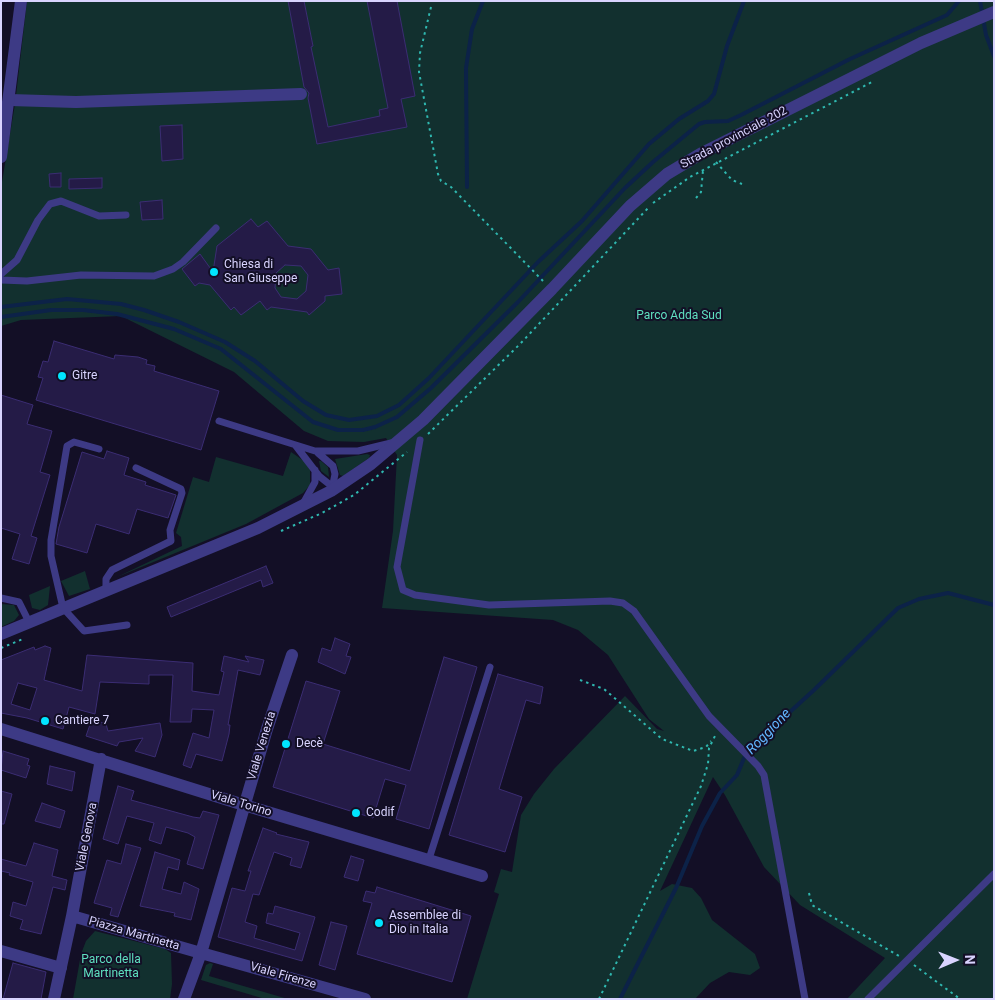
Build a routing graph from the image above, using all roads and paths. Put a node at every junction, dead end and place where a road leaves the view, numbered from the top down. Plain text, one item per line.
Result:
1 (21, 1) edge
2 (431, 7) dead end
3 (986, 15) edge
4 (879, 79) dead end
5 (301, 94) dead end
6 (10, 100) junction
7 (706, 151) junction
8 (1, 157) edge
9 (716, 163) junction
10 (703, 170) junction
11 (742, 184) dead end
12 (696, 198) dead end
13 (126, 216) dead end
14 (216, 228) dead end
15 (1, 274) edge
16 (1, 280) edge
17 (547, 284) dead end
18 (219, 421) dead end
19 (400, 439) junction
20 (420, 440) joint
21 (296, 445) junction
22 (99, 449) dead end
23 (315, 451) junction
24 (136, 468) dead end
25 (315, 470) junction
26 (334, 488) junction
27 (296, 510) junction
28 (106, 589) junction
29 (1, 598) edge
30 (63, 608) junction
31 (29, 622) junction
32 (127, 625) dead end
33 (1, 634) edge
34 (292, 655) dead end
35 (490, 667) dead end
36 (580, 680) dead end
37 (720, 728) junction
38 (1, 729) edge
39 (712, 740) junction
40 (102, 759) junction
41 (244, 805) junction
42 (429, 859) junction
43 (994, 874) edge
44 (482, 876) dead end
45 (809, 894) dead end
46 (72, 916) junction
47 (1, 951) edge
48 (201, 953) junction
49 (906, 960) junction
50 (61, 968) junction
51 (54, 999) edge
52 (184, 999) edge
53 (364, 999) edge
54 (599, 999) edge
55 (804, 999) edge
56 (868, 999) edge
57 (960, 999) edge

1 - 6 street
2 - 17 path
3 - 7 street, Strada provinciale 202
4 - 9 path
5 - 6 street
6 - 8 street
7 - 9 path
7 - 10 path
7 - 19 street, Strada provinciale 202
9 - 10 path
9 - 11 path
10 - 12 path
10 - 20 path
13 - 15 lane
14 - 16 lane
18 - 21 lane
19 - 23 lane
19 - 26 street, Strada provinciale 202
20 - 37 lane
21 - 23 lane
21 - 25 lane
22 - 30 lane
23 - 26 lane
24 - 28 lane
25 - 26 lane
25 - 27 lane
26 - 27 street, Strada provinciale 202
27 - 28 street, Strada provinciale 202
28 - 30 street, Strada provinciale 202
29 - 31 lane
30 - 31 street, Strada provinciale 202
30 - 32 lane
31 - 33 street, Strada provinciale 202
34 - 41 street, Viale Venezia
35 - 42 lane
36 - 39 path
37 - 39 path
37 - 55 lane
38 - 40 street, Viale Torino
39 - 54 path
40 - 41 street, Viale Torino
40 - 46 street, Viale Genova
41 - 42 street, Viale Torino
41 - 48 street, Viale Venezia
42 - 44 street, Viale Torino
43 - 49 lane
45 - 49 path
46 - 48 street, Piazza Martinetta
46 - 50 street, Piazza Martinetta
47 - 50 street
48 - 52 street
48 - 53 street, Viale Firenze
49 - 56 lane
49 - 57 path
50 - 51 street, Piazza Martinetta

